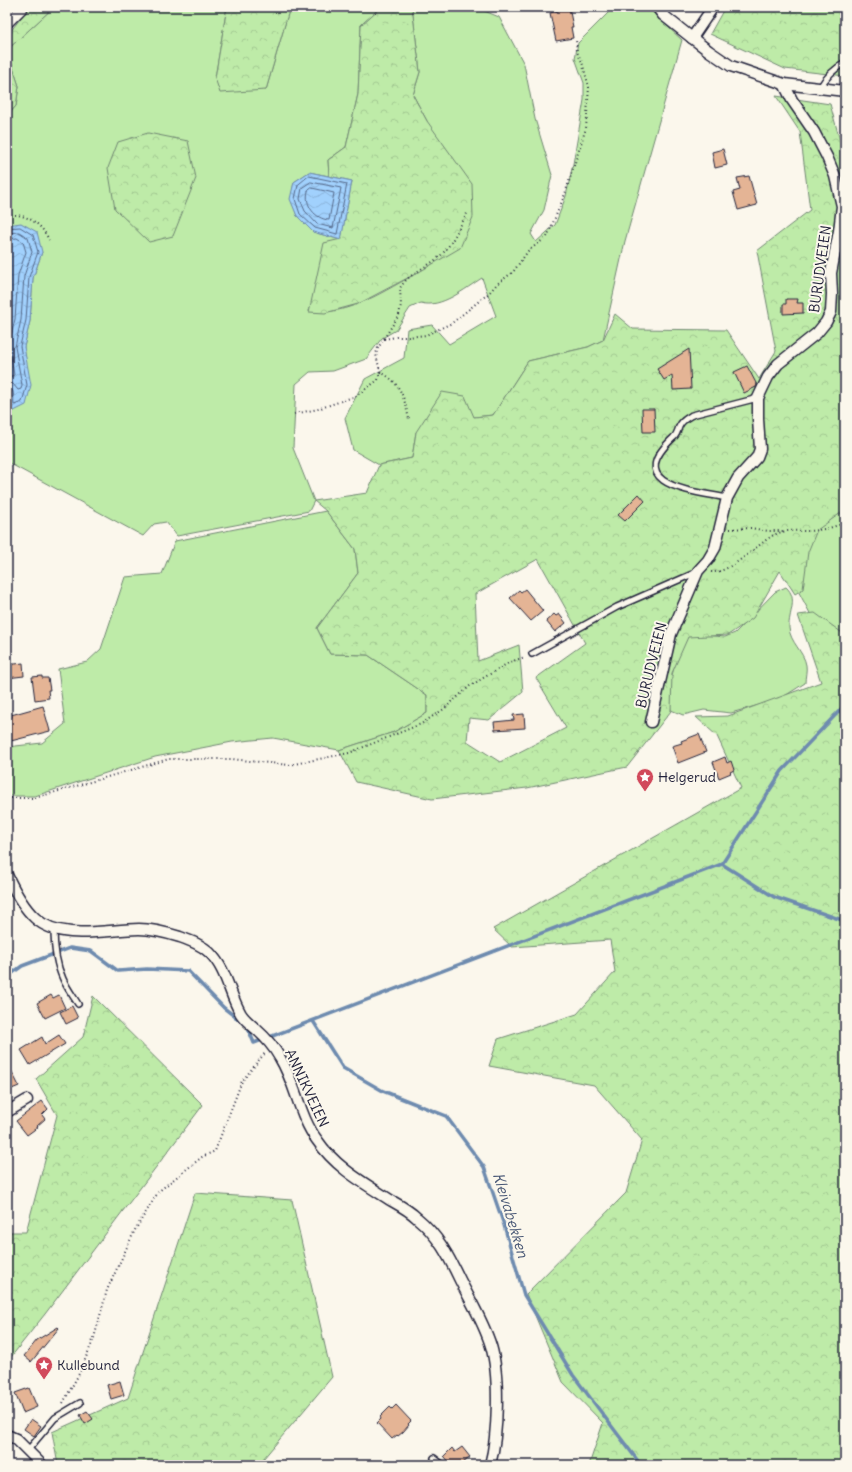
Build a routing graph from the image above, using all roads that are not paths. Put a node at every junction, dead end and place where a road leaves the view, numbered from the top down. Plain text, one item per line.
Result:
1 (23, 7) edge
2 (657, 7) edge
3 (713, 7) edge
4 (7, 23) edge
5 (692, 38) junction
6 (845, 63) edge
7 (784, 84) junction
8 (819, 88) junction
9 (845, 91) edge
10 (758, 398) junction
11 (726, 498) junction
12 (698, 571) junction
13 (532, 654) road end
14 (651, 722) dead end
15 (7, 875) edge
16 (54, 929) junction
17 (78, 1004) dead end
18 (27, 1100) dead end
19 (7, 1112) edge
20 (80, 1403) dead end
21 (7, 1435) edge
22 (28, 1450) junction
23 (434, 1458) dead end
24 (42, 1465) edge
25 (443, 1465) edge
26 (490, 1465) edge

1 - 4 street
2 - 5 street
3 - 5 street
5 - 7 street
6 - 8 lane
7 - 8 street
7 - 10 street, BURUDVEIEN
8 - 9 street
10 - 11 street, BURUDVEIEN
10 - 11 lane
11 - 12 street, BURUDVEIEN
12 - 13 lane, BURUDVEIEN
12 - 14 street, BURUDVEIEN
15 - 16 street, ANNIKVEIEN
16 - 17 lane
16 - 26 street, ANNIKVEIEN
18 - 19 street
20 - 22 lane
21 - 22 street
22 - 24 street
23 - 25 lane

